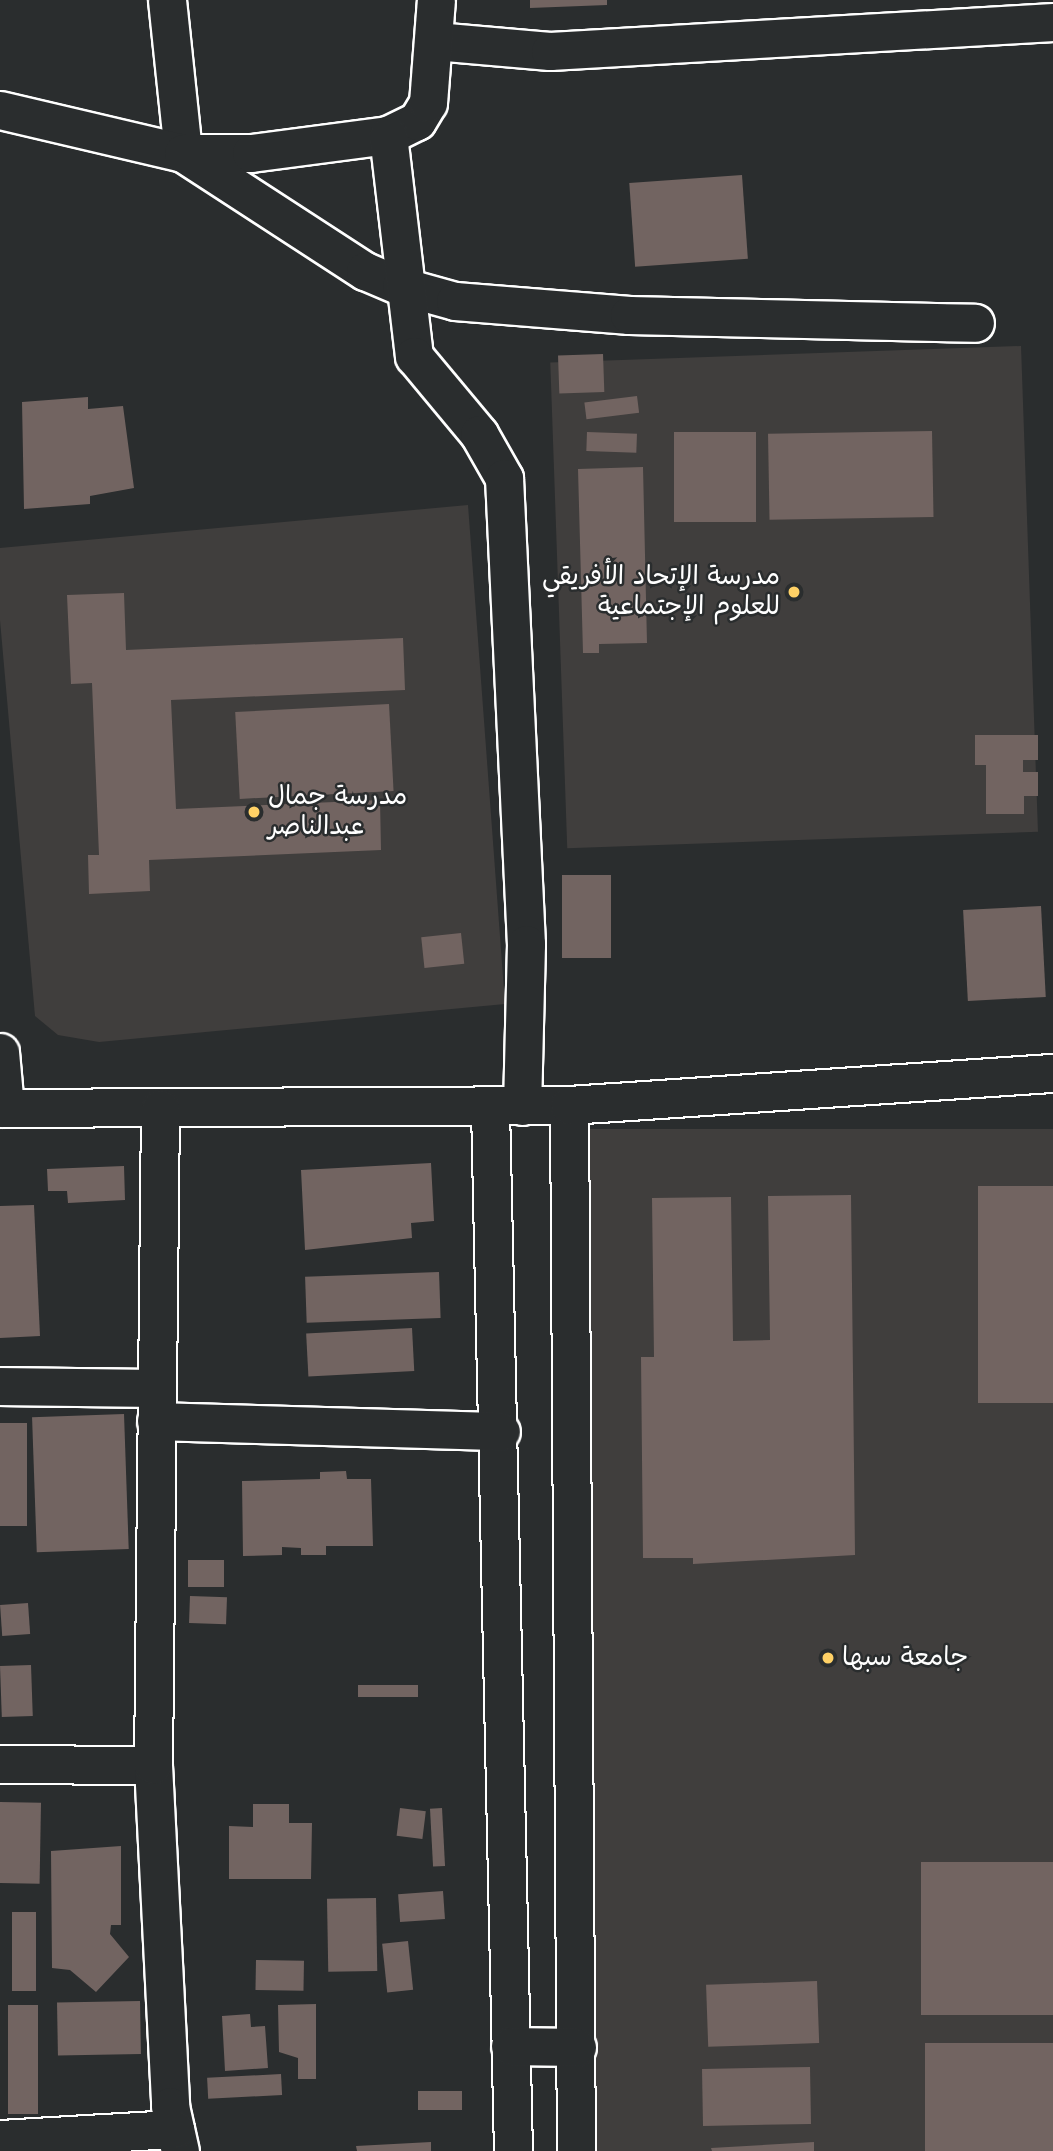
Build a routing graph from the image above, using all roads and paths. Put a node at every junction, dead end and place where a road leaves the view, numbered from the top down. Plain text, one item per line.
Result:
1 (167, 0) edge
2 (436, 0) edge
3 (1053, 22) edge
4 (435, 41) junction
5 (0, 110) edge
6 (387, 135) junction
7 (183, 153) junction
8 (401, 286) junction
9 (975, 323) dead end
10 (0, 1052) edge
11 (1053, 1073) edge
12 (569, 1105) junction
13 (506, 1107) junction
14 (2, 1108) edge
15 (160, 1108) junction
16 (0, 1386) edge
17 (157, 1405) junction
18 (501, 1431) junction
19 (0, 1764) edge
20 (153, 1765) junction
21 (510, 2046) junction
22 (578, 2047) junction
23 (0, 2140) edge
24 (177, 2140) edge
25 (513, 2151) edge
26 (576, 2151) edge

1 - 7 street
2 - 4 street
3 - 4 street
4 - 6 street
5 - 7 street
6 - 7 street
6 - 8 street
7 - 8 street
8 - 9 street
8 - 13 street
10 - 14 street
11 - 12 street
12 - 13 street
12 - 22 street
13 - 15 street
13 - 18 street
14 - 15 street
15 - 17 street
16 - 17 street
17 - 18 street
17 - 20 street
18 - 21 street
19 - 20 street
20 - 24 street
21 - 22 street
21 - 25 street
22 - 26 street
23 - 24 street

